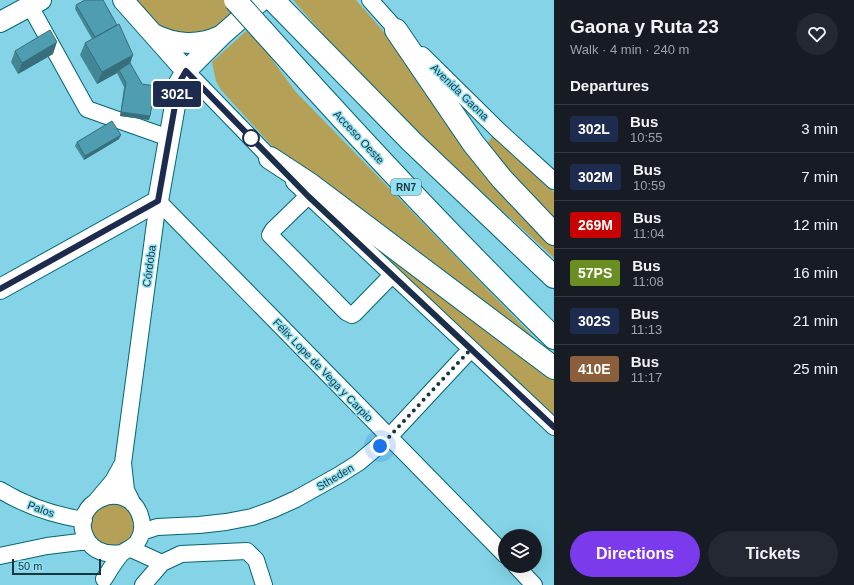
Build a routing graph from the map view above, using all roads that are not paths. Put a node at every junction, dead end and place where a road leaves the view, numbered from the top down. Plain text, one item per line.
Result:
1 (122, 0) edge
2 (235, 0) edge
3 (262, 0) edge
4 (370, 0) edge
5 (35, 3) edge
6 (278, 5) edge
7 (133, 7) edge
8 (0, 22) edge
9 (396, 30) junction
10 (151, 32) junction
11 (223, 34) junction
12 (186, 71) junction
13 (169, 138) junction
14 (270, 158) junction
15 (554, 181) edge
16 (308, 196) junction
17 (158, 201) junction
18 (554, 234) edge
19 (392, 275) junction
20 (554, 277) edge
21 (0, 289) edge
22 (554, 338) edge
23 (471, 349) junction
24 (554, 368) edge
25 (554, 427) edge
26 (389, 437) junction
27 (123, 463) junction
28 (0, 490) edge
29 (97, 500) junction
30 (133, 504) junction
31 (84, 520) junction
32 (142, 526) junction
33 (92, 545) junction
34 (498, 548) edge
35 (126, 551) junction
36 (0, 556) edge
37 (162, 564) junction
38 (523, 573) edge
39 (104, 582) edge
40 (143, 585) edge
41 (264, 585) edge
42 (534, 585) edge

1 - 7 main road
2 - 22 highway, Acceso Oeste / RN7, bridge
3 - 11 main road
4 - 9 street, Avenida Gaona
5 - 8 main road
5 - 13 street
6 - 20 highway
7 - 10 main road
9 - 15 street, Avenida Gaona
9 - 18 highway
10 - 11 main road
10 - 12 main road
11 - 12 main road
12 - 13 main road, Córdoba
12 - 14 street
13 - 17 main road, Córdoba
14 - 16 street
14 - 24 highway
16 - 19 street
16 - 19 street
17 - 21 main road
17 - 26 street, Félix Lope de Vega y Carpio
17 - 27 street, Córdoba
19 - 23 street
23 - 25 street
23 - 26 street, Stheden
26 - 32 street, Stheden
26 - 34 street, Félix Lope de Vega y Carpio
27 - 29 street, Córdoba
27 - 30 street, Córdoba
28 - 31 street, Palos
29 - 30 street
29 - 31 street
30 - 32 street
31 - 33 street
32 - 35 street
33 - 35 street
33 - 36 street
33 - 39 street
35 - 37 street
35 - 39 street
37 - 40 street
37 - 41 street
38 - 42 street

